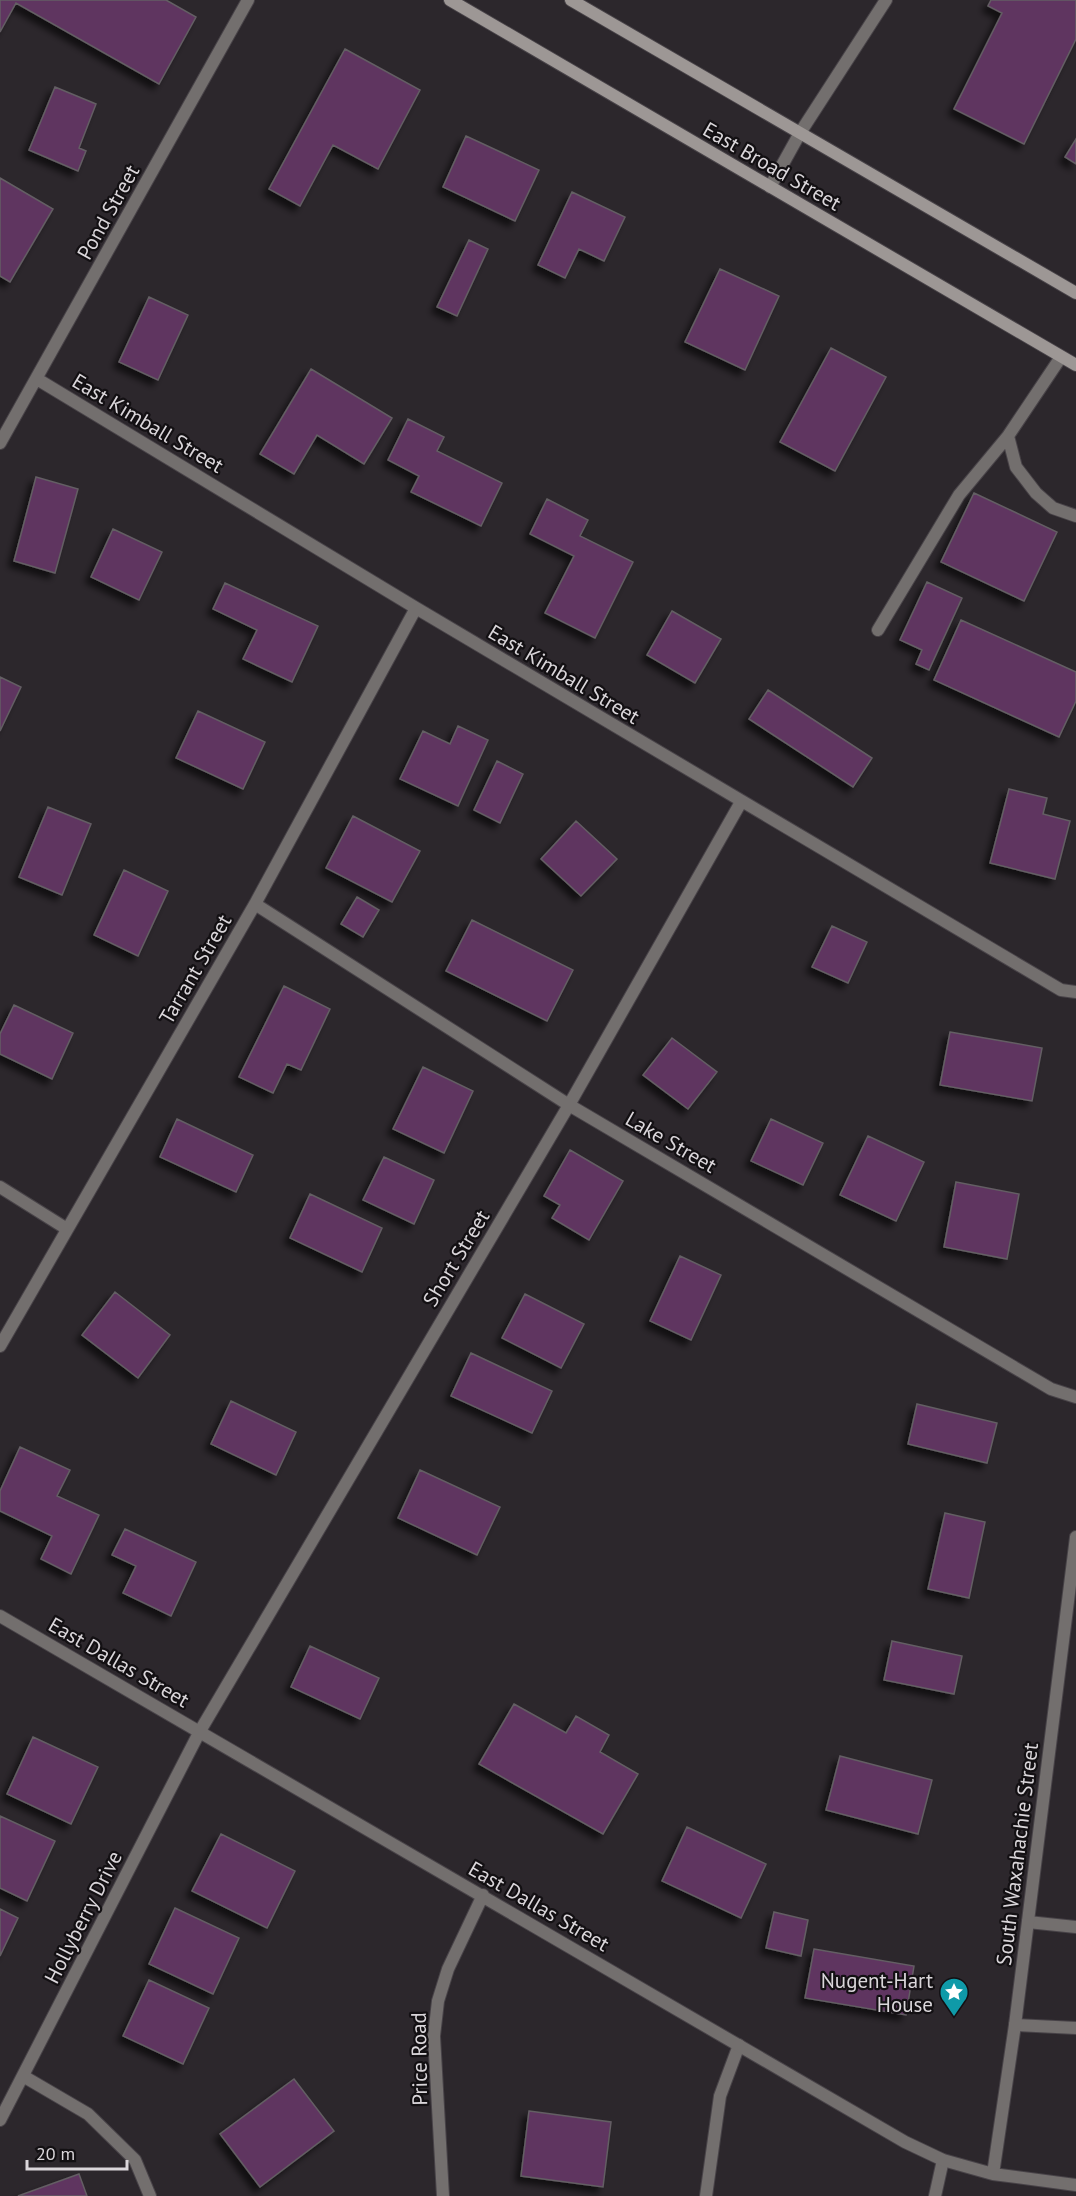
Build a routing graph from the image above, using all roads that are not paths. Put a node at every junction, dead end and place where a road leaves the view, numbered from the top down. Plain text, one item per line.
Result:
1 (248, 0) edge
2 (450, 0) edge
3 (571, 0) edge
4 (886, 0) edge
5 (800, 133) junction
6 (770, 187) junction
7 (1076, 293) edge
8 (1061, 357) junction
9 (1076, 365) edge
10 (37, 379) junction
11 (1008, 436) junction
12 (0, 443) edge
13 (1076, 516) edge
14 (416, 608) junction
15 (878, 630) dead end
16 (741, 802) junction
17 (255, 904) junction
18 (1076, 992) edge
19 (569, 1105) junction
20 (0, 1187) edge
21 (68, 1229) junction
22 (0, 1346) edge
23 (1076, 1397) edge
24 (1076, 1537) edge
25 (1073, 1579) edge
26 (0, 1616) edge
27 (200, 1731) junction
28 (483, 1895) junction
29 (1028, 1922) junction
30 (1076, 1928) edge
31 (1016, 2025) junction
32 (1076, 2028) edge
33 (739, 2045) junction
34 (23, 2076) junction
35 (0, 2120) edge
36 (943, 2160) junction
37 (993, 2174) junction
38 (1076, 2185) edge
39 (150, 2196) edge
40 (443, 2196) edge
41 (706, 2196) edge
42 (935, 2196) edge

1 - 10 street, Pond Street
2 - 6 main road, East Broad Street
3 - 5 main road, East Broad Street
4 - 5 street
5 - 6 street
5 - 7 main road, East Broad Street
6 - 8 main road, East Broad Street
8 - 9 main road, East Broad Street
8 - 11 street
10 - 12 street, Pond Street
10 - 14 street, East Kimball Street
11 - 13 street
11 - 15 street
14 - 16 street, East Kimball Street
14 - 17 street, Tarrant Street
16 - 18 street, East Kimball Street
16 - 19 street, Short Street
17 - 19 street, Lake Street
17 - 21 street, Tarrant Street
19 - 23 street, Lake Street
19 - 27 street, Short Street
20 - 21 street
21 - 22 street, Tarrant Street
24 - 25 street, South Waxahachie Street
25 - 29 street, South Waxahachie Street
26 - 27 street, East Dallas Street
27 - 28 street, East Dallas Street
27 - 34 street, Hollyberry Drive
28 - 33 street, East Dallas Street
28 - 40 street, Price Road
29 - 30 street
29 - 31 street, South Waxahachie Street
31 - 32 street
31 - 37 street, South Waxahachie Street
33 - 36 street, East Dallas Street
33 - 41 street
34 - 35 street, Hollyberry Drive
34 - 39 street
36 - 37 street, East Dallas Street
36 - 42 street
37 - 38 street, East Dallas Street

